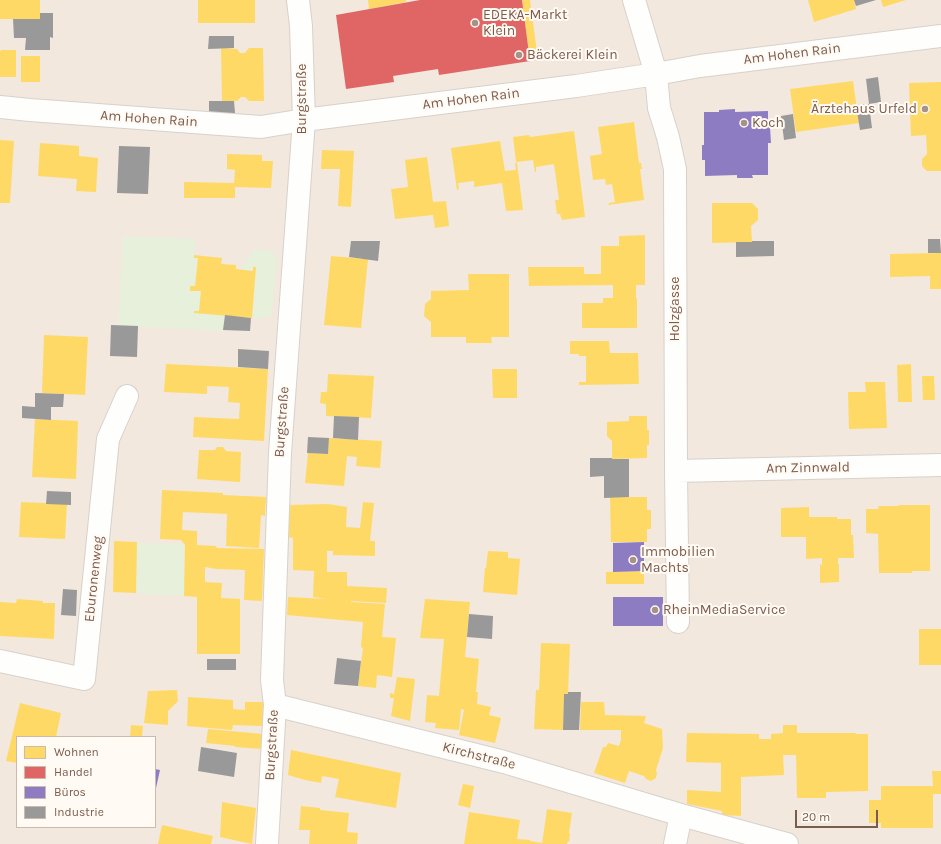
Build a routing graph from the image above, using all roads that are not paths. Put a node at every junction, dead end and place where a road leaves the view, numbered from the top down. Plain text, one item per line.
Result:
1 (298, 0) edge
2 (634, 0) edge
3 (941, 36) edge
4 (656, 74) junction
5 (0, 107) edge
6 (304, 120) junction
7 (127, 396) dead end
8 (941, 465) edge
9 (676, 471) junction
10 (678, 622) dead end
11 (0, 661) edge
12 (275, 706) junction
13 (681, 815) junction
14 (267, 844) edge
15 (675, 844) edge
16 (787, 844) edge

1 - 6 street, Burgstraße
2 - 4 street, Holzgasse
3 - 4 street, Am Hohen Rain
4 - 6 street, Am Hohen Rain
4 - 9 street, Holzgasse
5 - 6 street, Am Hohen Rain
6 - 12 street, Burgstraße
7 - 11 street, Eburonenweg
8 - 9 street, Am Zinnwald
9 - 10 street, Holzgasse
12 - 13 street, Kirchstraße
12 - 14 street, Burgstraße
13 - 15 street
13 - 16 street, Kirchstraße

